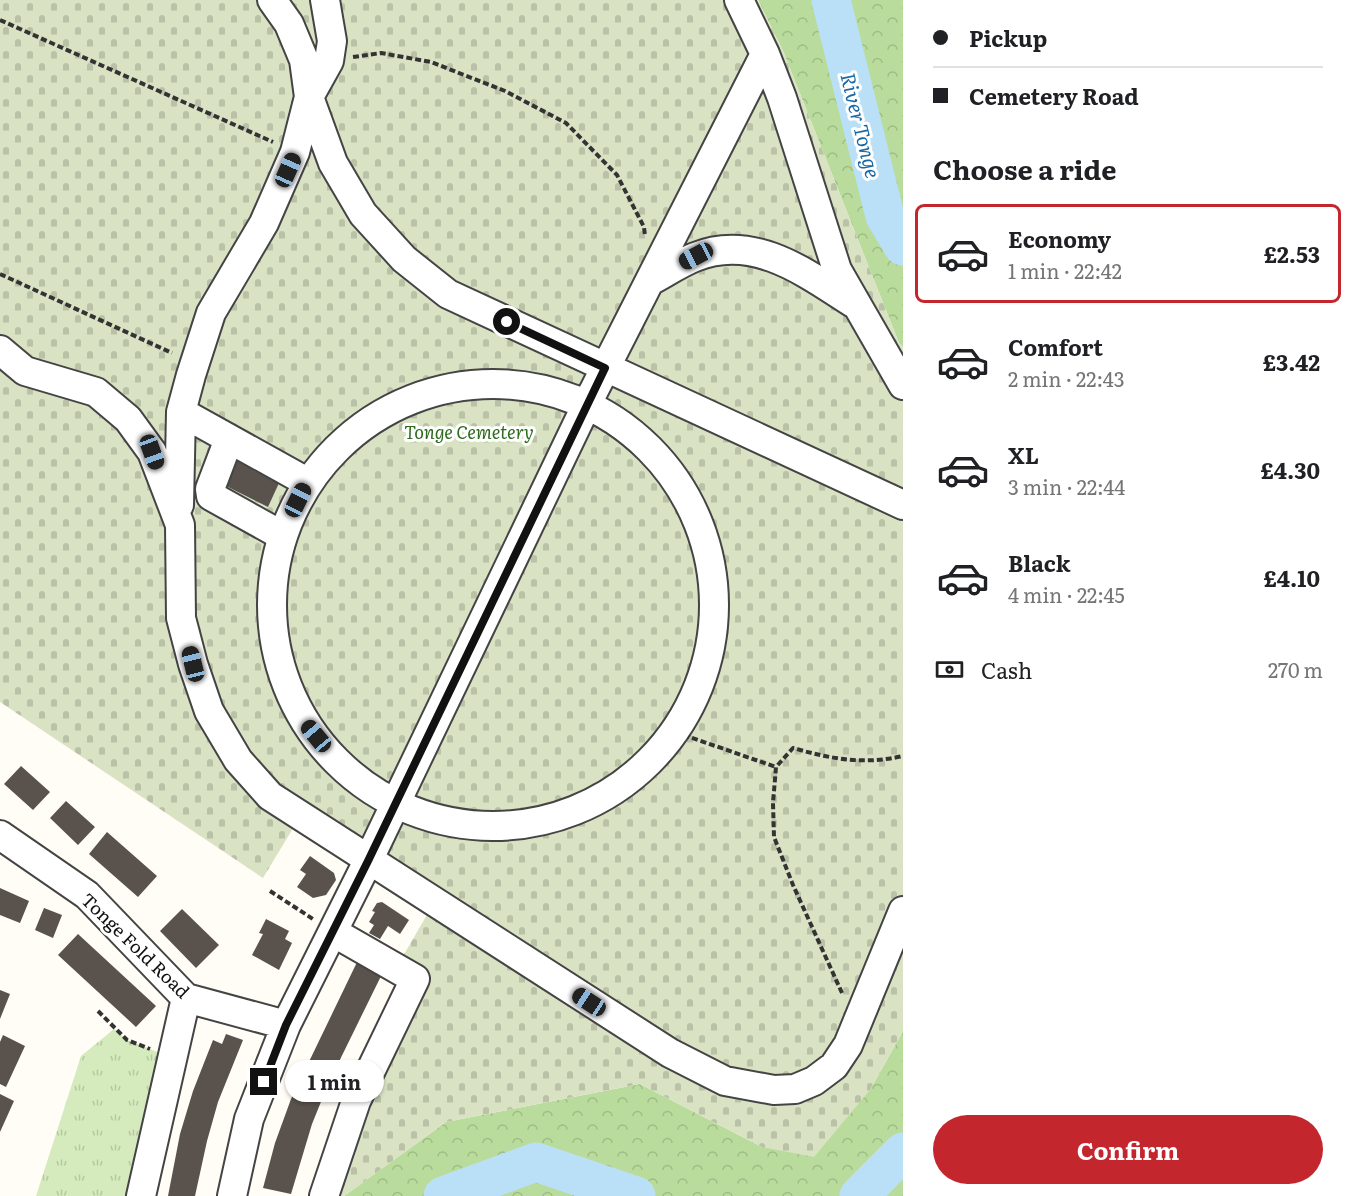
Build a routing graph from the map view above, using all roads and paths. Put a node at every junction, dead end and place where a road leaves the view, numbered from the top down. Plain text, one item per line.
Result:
1 (272, 0) edge
2 (325, 0) edge
3 (739, 0) edge
4 (0, 20) edge
5 (765, 54) junction
6 (329, 61) junction
7 (309, 97) junction
8 (296, 152) junction
9 (645, 238) dead end
10 (0, 274) edge
11 (650, 281) junction
12 (855, 304) junction
13 (0, 350) edge
14 (605, 368) junction
15 (191, 375) junction
16 (903, 386) edge
17 (587, 404) junction
18 (180, 419) junction
19 (133, 426) junction
20 (229, 439) junction
21 (307, 482) junction
22 (903, 505) edge
23 (180, 525) junction
24 (281, 535) junction
25 (675, 732) junction
26 (903, 756) edge
27 (776, 767) junction
28 (395, 804) junction
29 (0, 835) edge
30 (368, 861) junction
31 (270, 891) dead end
32 (903, 911) edge
33 (333, 932) junction
34 (186, 998) junction
35 (99, 1011) dead end
36 (856, 1023) junction
37 (286, 1025) junction
38 (173, 1057) junction
39 (239, 1195) edge
40 (141, 1196) edge
41 (324, 1196) edge

1 - 7 street
2 - 6 street
3 - 5 street
4 - 8 path
5 - 11 street
5 - 12 street
6 - 7 street
6 - 9 path
7 - 8 street
7 - 14 street
8 - 15 street
10 - 15 path
11 - 12 street
11 - 14 street
12 - 16 street
13 - 19 street
14 - 17 street
14 - 22 street
15 - 18 street
17 - 21 street
17 - 25 street
17 - 28 street
18 - 19 street
18 - 20 street
18 - 23 street
19 - 23 street
20 - 21 street
20 - 24 street
21 - 24 street
23 - 30 street
24 - 28 street
25 - 27 path
25 - 28 street
26 - 27 path
27 - 36 path
28 - 30 street
29 - 34 street, Tonge Fold Road
30 - 33 street
30 - 36 street
31 - 33 path
32 - 36 street
33 - 37 street
33 - 41 street
34 - 37 street, Tonge Fold Road
34 - 38 street
35 - 38 path
37 - 39 street
38 - 40 street

